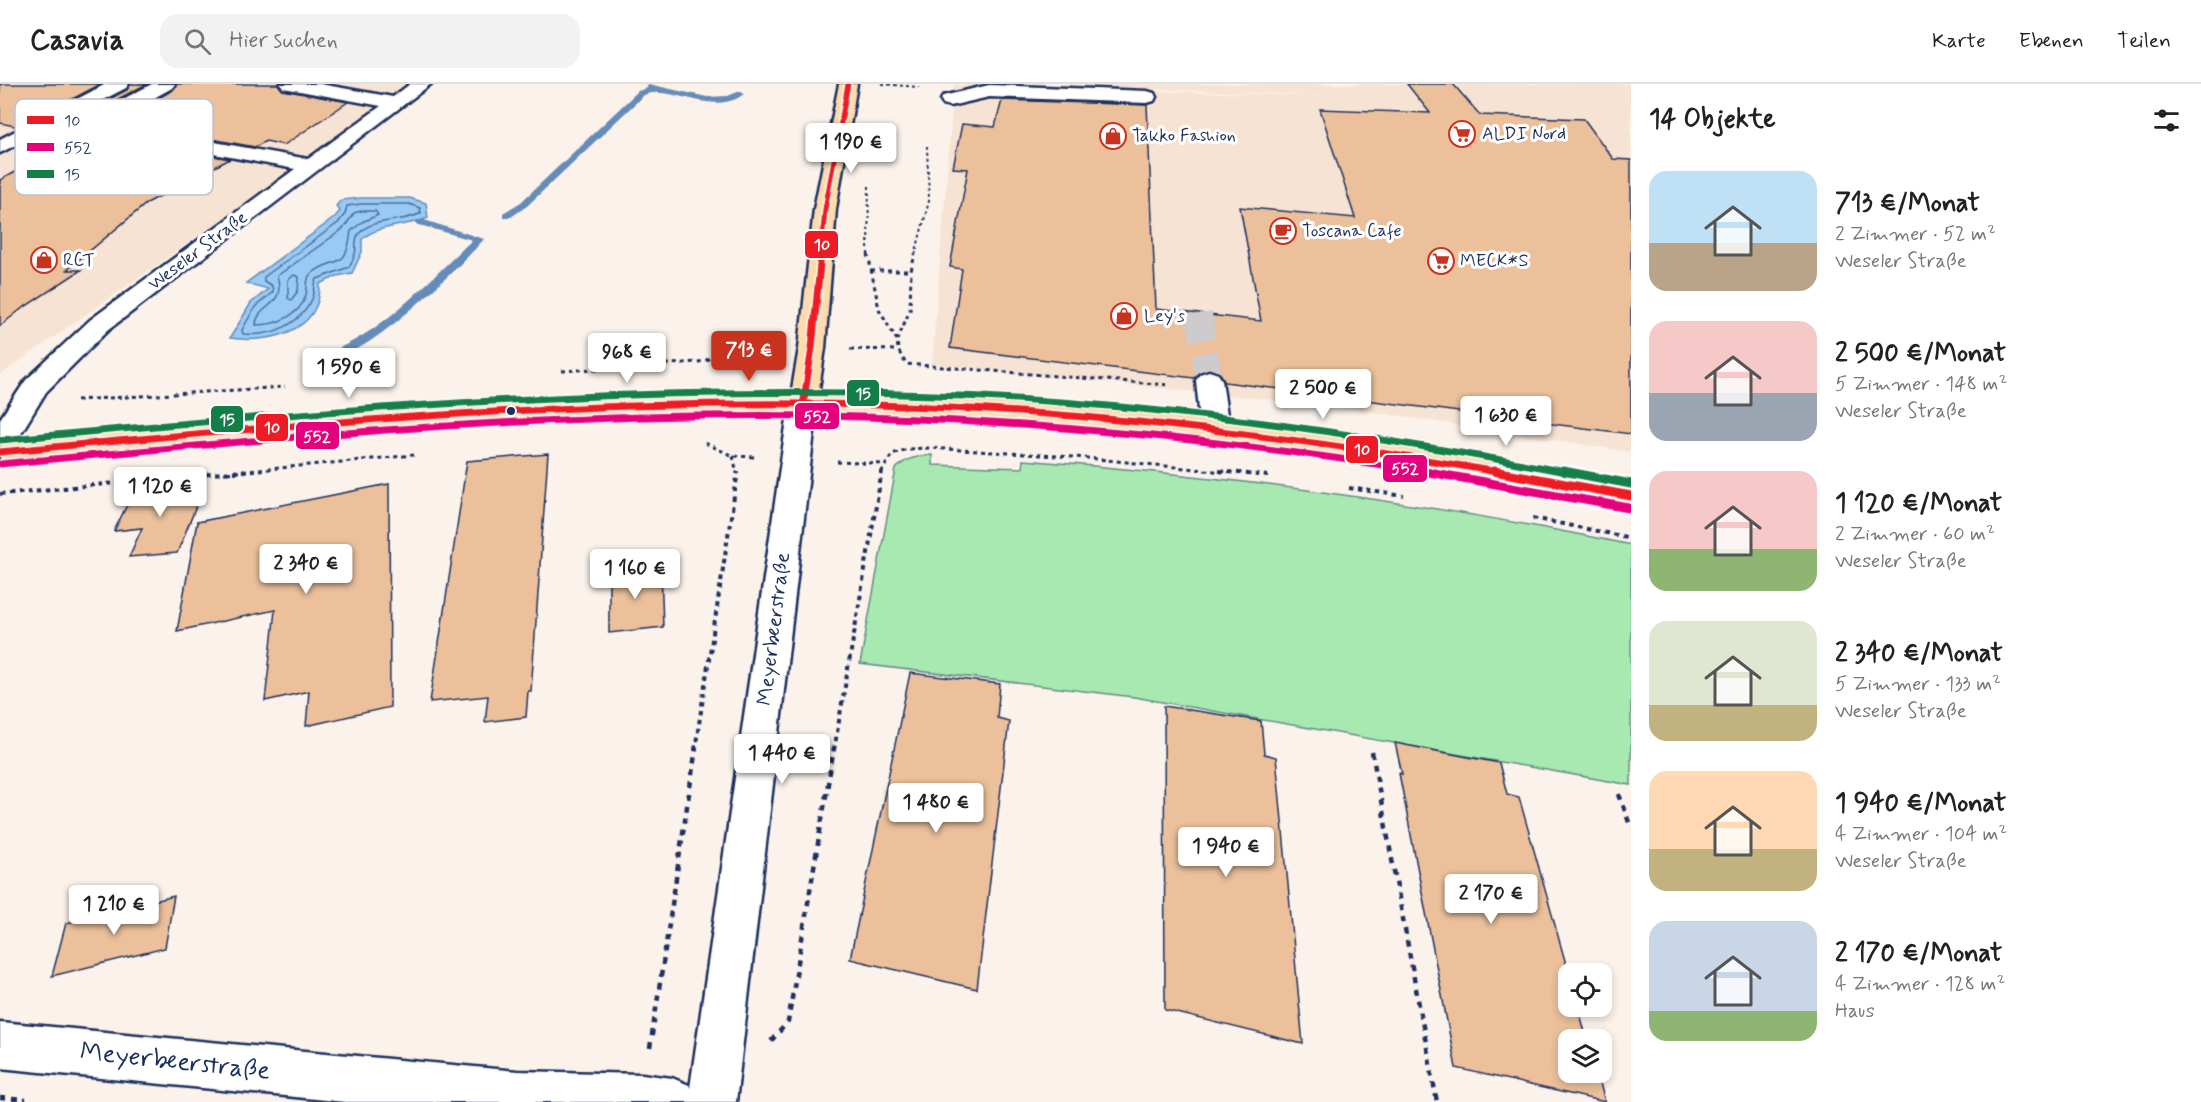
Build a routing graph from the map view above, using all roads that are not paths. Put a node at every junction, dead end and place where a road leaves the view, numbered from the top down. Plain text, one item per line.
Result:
1 (120, 84) edge
2 (166, 84) edge
3 (289, 84) edge
4 (422, 84) edge
5 (848, 84) edge
6 (1147, 97) dead end
7 (91, 99) edge
8 (138, 99) edge
9 (950, 100) dead end
10 (396, 103) junction
11 (15, 139) edge
12 (0, 147) edge
13 (213, 148) edge
14 (312, 166) junction
15 (1209, 380) tunnel mouth
16 (803, 405) junction
17 (1215, 429) junction
18 (0, 444) edge
19 (0, 452) edge
20 (1631, 496) edge
21 (0, 1045) edge
22 (657, 1100) edge
23 (712, 1102) edge

1 - 7 street
2 - 8 street
3 - 10 street
4 - 10 street, Weseler Straße
5 - 16 main road
6 - 9 street
10 - 14 street, Weseler Straße
11 - 12 street
13 - 14 street
14 - 18 street, Weseler Straße
15 - 17 street
16 - 17 main road
16 - 19 main road
16 - 23 street, Meyerbeerstraße
17 - 20 main road
21 - 22 street, Meyerbeerstraße

